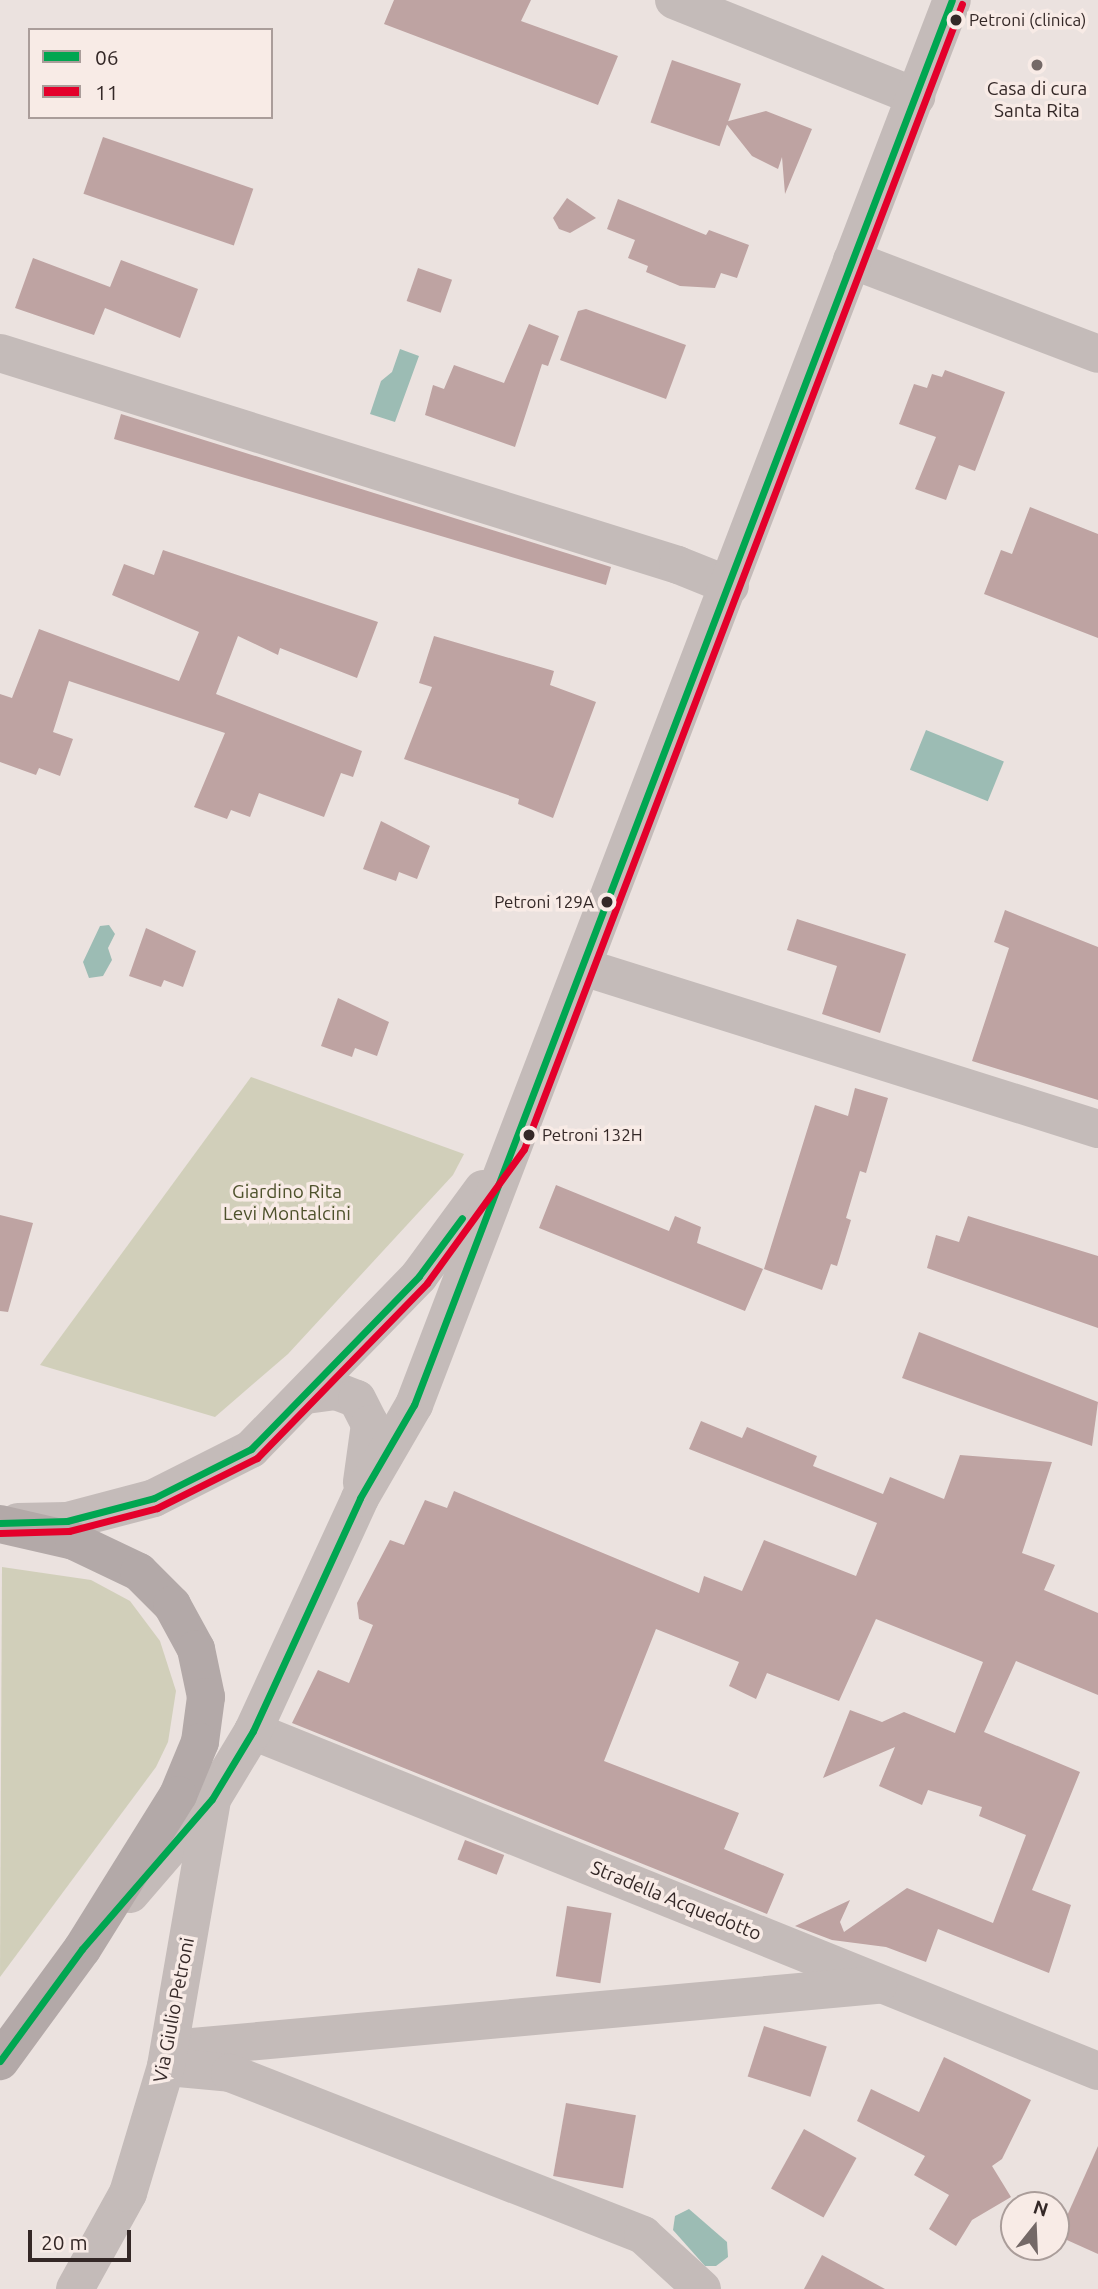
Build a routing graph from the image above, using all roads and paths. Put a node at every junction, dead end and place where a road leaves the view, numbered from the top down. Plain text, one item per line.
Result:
1 (674, 0) edge
2 (952, 0) edge
3 (916, 97) junction
4 (852, 260) junction
5 (0, 353) edge
6 (1098, 354) edge
7 (730, 586) junction
8 (583, 967) junction
9 (1098, 1129) edge
10 (515, 1144) junction
11 (306, 1395) junction
12 (360, 1498) junction
13 (0, 1524) edge
14 (253, 1731) junction
15 (212, 1799) junction
16 (82, 1950) junction
17 (884, 1984) junction
18 (168, 2058) junction
19 (0, 2061) edge
20 (1098, 2071) edge
21 (75, 2289) edge
22 (702, 2289) edge

1 - 3 street
2 - 3 street
3 - 4 street
4 - 6 street
4 - 7 street
5 - 7 street
7 - 8 street
8 - 9 street
8 - 10 street
10 - 11 street
10 - 12 street
11 - 12 street
11 - 13 street
12 - 14 street
13 - 16 main road
14 - 15 street
14 - 17 street, Stradella Acquedotto
15 - 16 street
15 - 18 street, Via Giulio Petroni
16 - 19 main road
17 - 18 street
17 - 20 street, Stradella Acquedotto
18 - 21 street, Via Giulio Petroni
18 - 22 street

